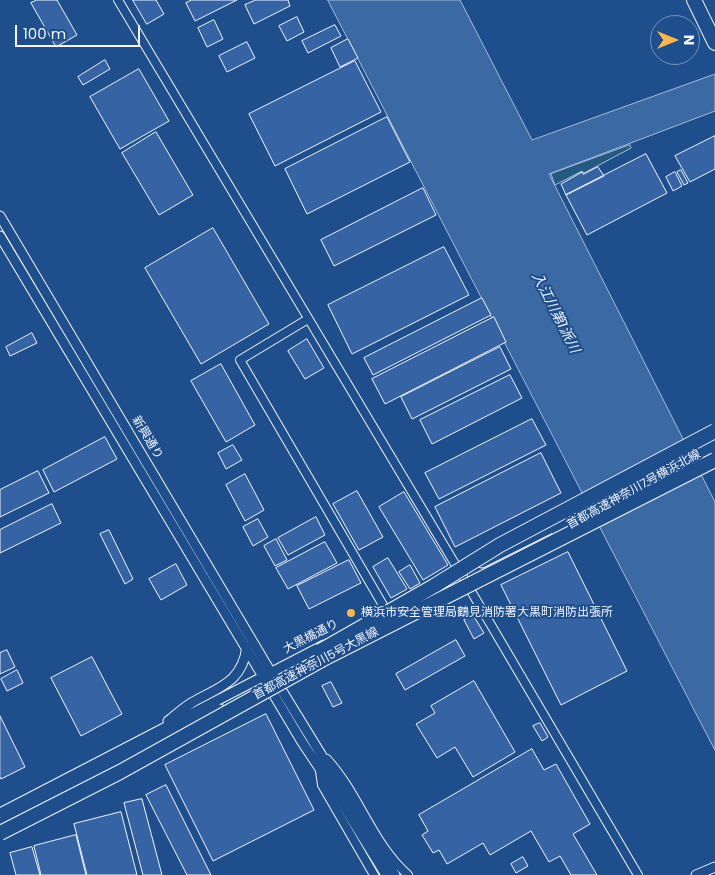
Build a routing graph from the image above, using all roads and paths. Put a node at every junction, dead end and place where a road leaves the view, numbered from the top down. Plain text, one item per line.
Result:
1 (118, 0) edge
2 (694, 0) edge
3 (704, 0) edge
4 (715, 22) edge
5 (715, 43) edge
6 (0, 216) edge
7 (0, 236) edge
8 (308, 319) junction
9 (715, 431) edge
10 (715, 444) edge
11 (715, 457) edge
12 (554, 535) junction
13 (461, 574) junction
14 (468, 586) junction
15 (387, 612) junction
16 (247, 648) junction
17 (271, 678) junction
18 (148, 736) junction
19 (317, 748) junction
20 (320, 768) junction
21 (0, 813) edge
22 (0, 823) edge
23 (0, 829) edge
24 (0, 833) edge
25 (715, 867) edge
26 (715, 873) edge
27 (391, 874) edge
28 (374, 875) edge
29 (408, 875) edge
30 (638, 875) edge
31 (696, 875) edge
32 (710, 875) edge

1 - 8 street
2 - 5 highway
3 - 4 highway
6 - 17 street, 新興通り
7 - 16 street, 新興通り
8 - 13 street
8 - 15 street
9 - 17 highway, bridge
10 - 12 highway, 首都高速神奈川7号横浜北線
10 - 13 street, 大黒橋通り
11 - 12 highway
11 - 14 street, 大黒橋通り, bridge
11 - 24 highway, 首都高速神奈川5号大黒線, bridge
12 - 17 highway, 首都高速神奈川5号大黒線, bridge
13 - 14 street
13 - 15 street, 大黒橋通り
14 - 17 street, 大黒橋通り
14 - 30 street
15 - 17 street, 大黒橋通り
16 - 17 street, 新興通り
16 - 18 street
17 - 18 street, 大黒橋通り
17 - 19 street
17 - 20 street
17 - 22 street, 大黒橋通り
17 - 23 highway, 首都高速神奈川5号大黒線, bridge
18 - 21 street, 大黒橋通り
19 - 27 street
19 - 29 street
20 - 27 street
20 - 28 street
25 - 31 street
26 - 32 street

